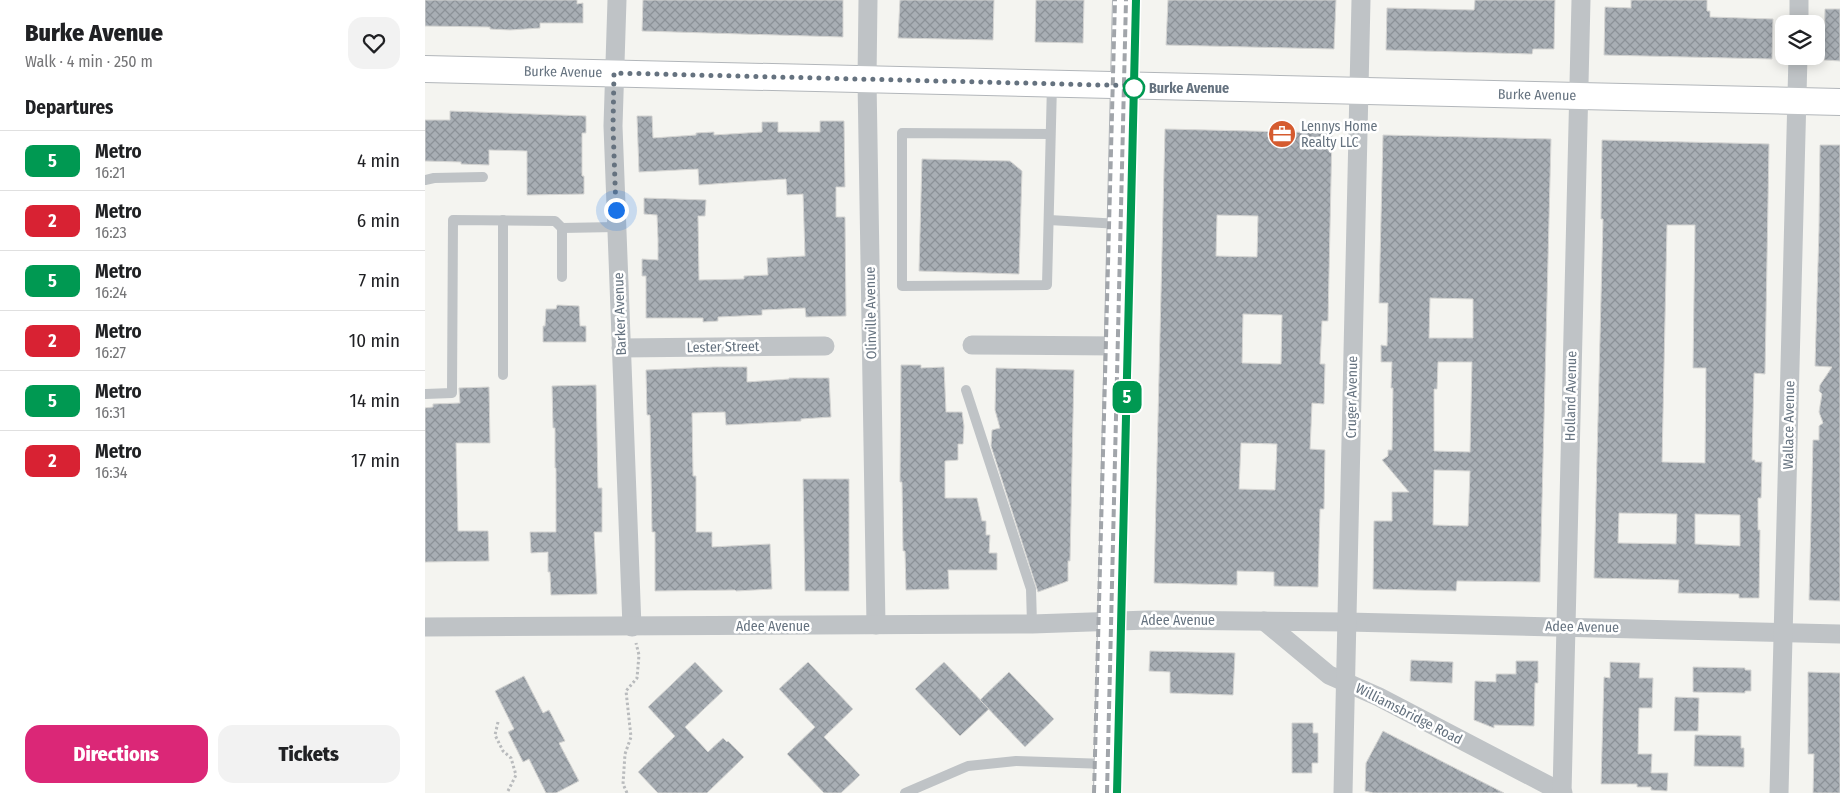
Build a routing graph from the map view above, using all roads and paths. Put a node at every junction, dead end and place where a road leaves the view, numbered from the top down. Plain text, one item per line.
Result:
1 (617, 0) edge
2 (868, 0) edge
3 (1126, 0) edge
4 (1361, 0) edge
5 (1581, 0) edge
6 (1799, 0) edge
7 (1799, 15) edge
8 (1798, 65) edge
9 (425, 69) edge
10 (614, 73) junction
11 (867, 80) junction
12 (1052, 84) junction
13 (1124, 86) junction
14 (1359, 91) junction
15 (1578, 96) junction
16 (1798, 102) junction
17 (1840, 102) edge
18 (1050, 134) junction
19 (483, 177) dead end
20 (425, 180) edge
21 (503, 220) junction
22 (1049, 220) junction
23 (1121, 224) junction
24 (617, 227) junction
25 (562, 228) junction
26 (562, 278) dead end
27 (972, 344) dead end
28 (825, 346) dead end
29 (1119, 346) junction
30 (621, 348) junction
31 (503, 374) dead end
32 (966, 390) dead end
33 (425, 394) edge
34 (1264, 621) junction
35 (1111, 622) junction
36 (1347, 622) junction
37 (1032, 624) junction
38 (876, 625) junction
39 (632, 627) junction
40 (1565, 627) junction
41 (425, 628) edge
42 (1784, 632) junction
43 (1840, 634) edge
44 (1345, 683) junction
45 (498, 722) dead end
46 (1108, 764) junction
47 (507, 793) edge
48 (627, 793) edge
49 (905, 793) edge
50 (1107, 793) edge
51 (1343, 793) edge
52 (1562, 793) edge
53 (1779, 793) edge

1 - 10 street, Barker Avenue
2 - 11 street, Olinville Avenue
3 - 13 main road
4 - 14 street, Cruger Avenue
5 - 15 street, Holland Avenue
6 - 7 street
8 - 16 street, Wallace Avenue
9 - 10 main road, Burke Avenue
10 - 11 main road, Burke Avenue
10 - 24 street, Barker Avenue
11 - 12 main road, Burke Avenue
11 - 38 street, Olinville Avenue
12 - 13 main road, Burke Avenue
12 - 18 lane
13 - 14 main road, Burke Avenue
13 - 23 main road
14 - 15 main road, Burke Avenue
14 - 36 street, Cruger Avenue
15 - 16 main road, Burke Avenue
15 - 40 street, Holland Avenue
16 - 17 main road, Burke Avenue
16 - 42 street, Wallace Avenue
18 - 22 lane
18 - 22 lane
19 - 20 lane
21 - 25 lane
21 - 31 lane
21 - 33 lane
22 - 23 lane
23 - 29 main road
24 - 25 lane
24 - 30 street, Barker Avenue
25 - 26 lane
27 - 29 street
28 - 30 street, Lester Street
29 - 35 main road
30 - 39 street, Barker Avenue
32 - 37 lane
34 - 35 street, Adee Avenue
34 - 36 street, Adee Avenue
34 - 44 street, Williamsbridge Road
35 - 37 street, Adee Avenue
35 - 46 main road
36 - 40 street, Adee Avenue
36 - 44 street, Cruger Avenue
37 - 38 street, Adee Avenue
38 - 39 street, Adee Avenue
39 - 41 street, Adee Avenue
39 - 48 path
40 - 42 street, Adee Avenue
40 - 52 street, Holland Avenue
42 - 43 street, Adee Avenue
42 - 53 street, Wallace Avenue
44 - 51 street, Cruger Avenue
44 - 52 street, Williamsbridge Road
45 - 47 path
46 - 49 lane
46 - 50 main road

